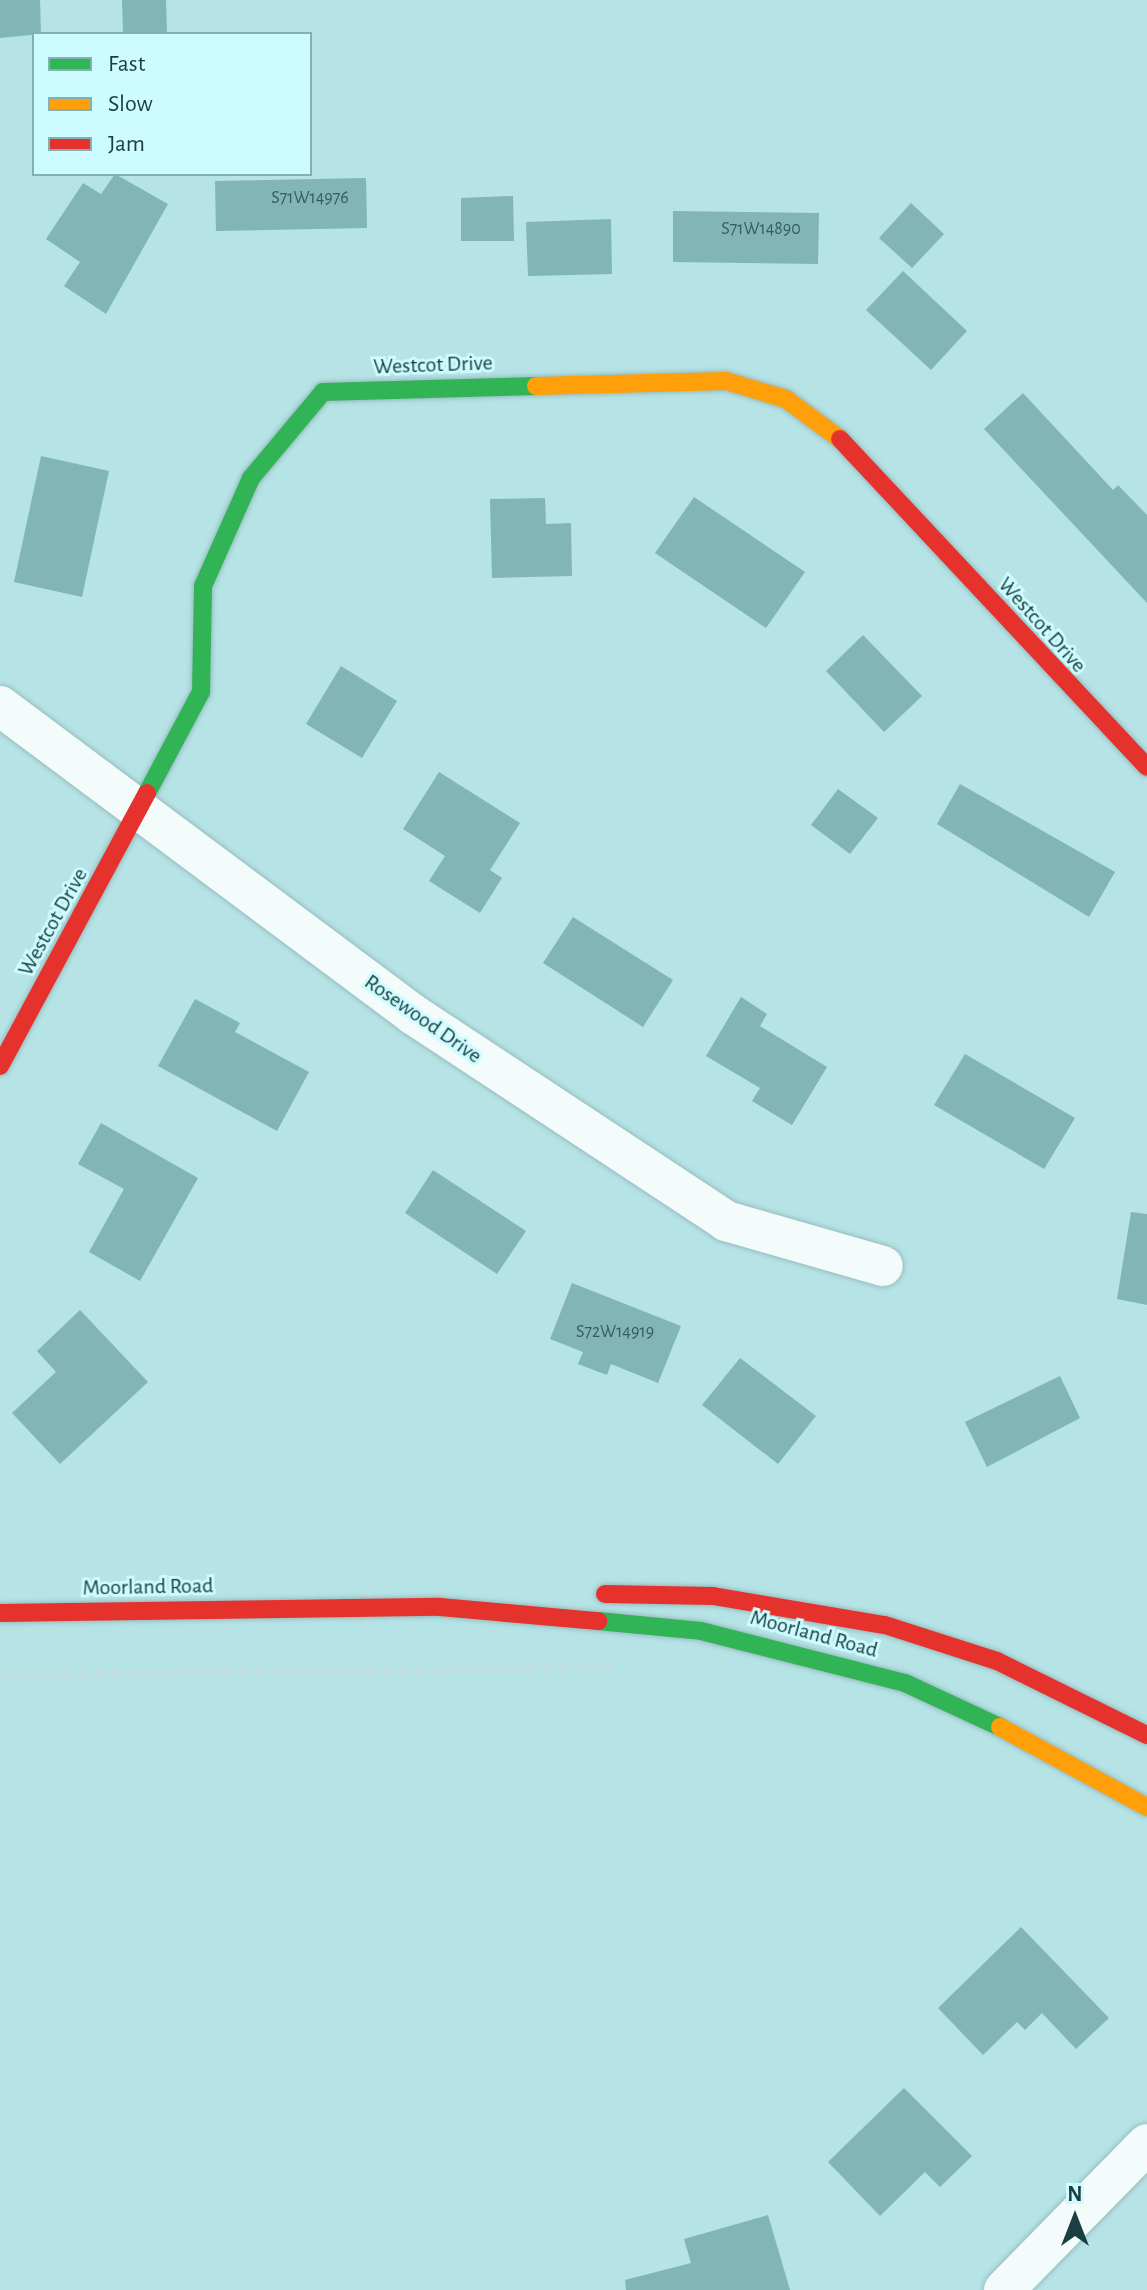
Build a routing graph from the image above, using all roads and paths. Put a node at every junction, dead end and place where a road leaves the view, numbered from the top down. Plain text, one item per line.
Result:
1 (0, 706) edge
2 (1147, 767) edge
3 (142, 812) junction
4 (0, 1066) edge
5 (883, 1266) dead end
6 (589, 1594) dead end
7 (544, 1595) dead end
8 (440, 1607) junction
9 (0, 1613) edge
10 (780, 1646) junction
11 (634, 1666) dead end
12 (0, 1675) edge
13 (987, 1697) dead end
14 (1147, 1735) edge
15 (1147, 1807) edge
16 (1147, 2144) edge
17 (1004, 2290) edge

1 - 3 street, Rosewood Drive
2 - 3 street, Westcot Drive
3 - 4 street, Westcot Drive
3 - 5 street, Rosewood Drive
6 - 14 street, Moorland Road
7 - 8 street, Moorland Road
8 - 9 street, Moorland Road
8 - 10 street, Moorland Road
10 - 13 street
10 - 15 street, Moorland Road
11 - 12 path
16 - 17 street

